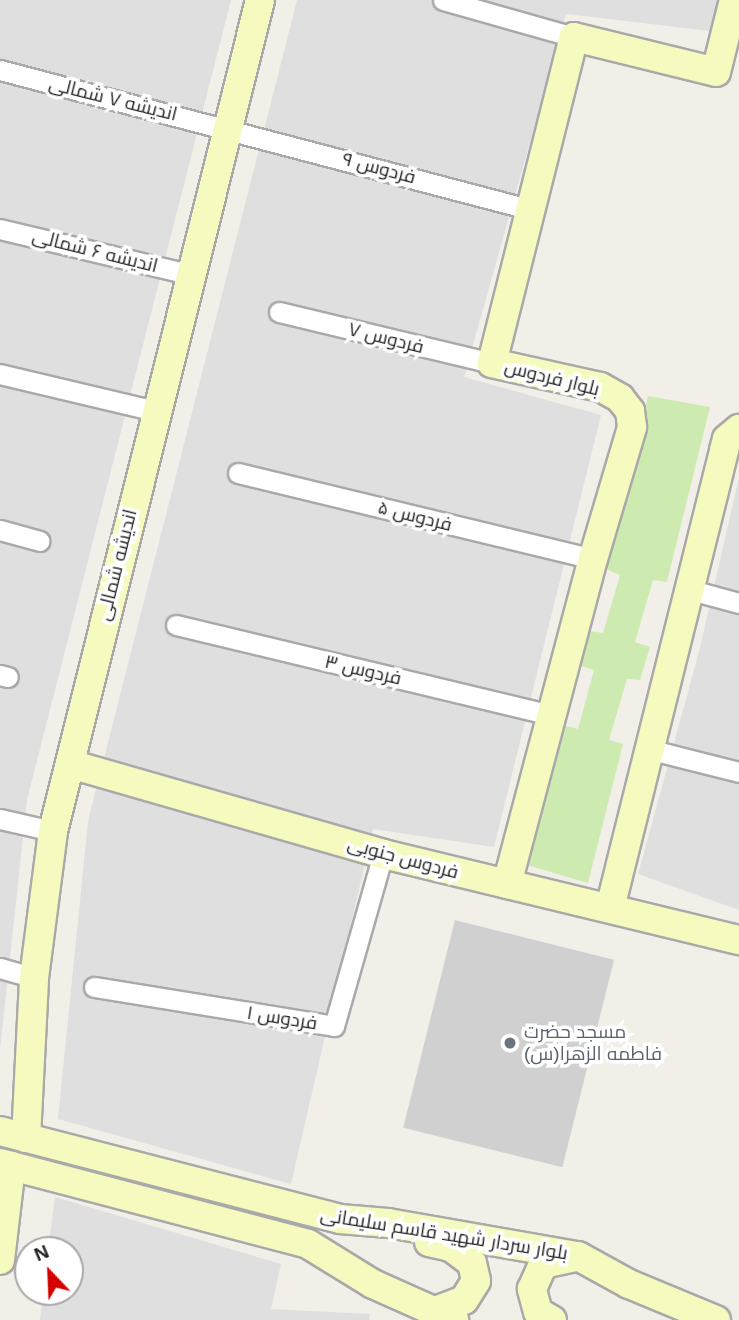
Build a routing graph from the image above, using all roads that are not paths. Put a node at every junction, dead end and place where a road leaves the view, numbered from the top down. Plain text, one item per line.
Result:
1 (260, 0) edge
2 (443, 0) edge
3 (734, 0) edge
4 (574, 37) junction
5 (0, 71) edge
6 (226, 127) junction
7 (531, 210) junction
8 (0, 229) edge
9 (189, 274) junction
10 (279, 312) dead end
11 (492, 363) junction
12 (0, 374) edge
13 (155, 411) junction
14 (739, 429) edge
15 (238, 473) dead end
16 (0, 530) edge
17 (40, 541) dead end
18 (593, 559) junction
19 (691, 590) junction
20 (739, 603) edge
21 (176, 625) dead end
22 (551, 715) junction
23 (652, 750) junction
24 (70, 764) junction
25 (739, 772) edge
26 (0, 819) edge
27 (52, 831) junction
28 (383, 854) junction
29 (507, 884) junction
30 (610, 908) junction
31 (739, 940) edge
32 (0, 968) edge
33 (34, 978) junction
34 (94, 987) dead end
35 (13, 1135) edge
36 (6, 1165) edge
37 (340, 1219) junction
38 (578, 1256) junction
39 (0, 1260) edge
40 (444, 1316) edge
41 (552, 1320) edge
42 (716, 1320) edge

1 - 6 street, اندیشه شمالی
2 - 4 street
3 - 4 street
4 - 7 street, بلوار فردوس
5 - 6 street, اندیشه ۷ شمالی
6 - 7 street, فردوس ۹
6 - 9 street, اندیشه شمالی
7 - 11 street, بلوار فردوس
8 - 9 street, اندیشه ۶ شمالی
9 - 13 street, اندیشه شمالی
10 - 11 street, فردوس ۷
11 - 18 street, بلوار فردوس
12 - 13 street
13 - 24 street, اندیشه شمالی
14 - 19 street
15 - 18 street, فردوس ۵
16 - 17 street
18 - 22 street, بلوار فردوس
19 - 20 street
19 - 23 street
21 - 22 street, فردوس ۳
22 - 29 street, بلوار فردوس
23 - 25 street
23 - 30 street
24 - 27 street, اندیشه شمالی
24 - 28 street, فردوس جنوبی
26 - 27 street
27 - 33 street, اندیشه شمالی
28 - 29 street, فردوس جنوبی
28 - 34 street, فردوس ۱
29 - 30 street, فردوس جنوبی
30 - 31 street, فردوس جنوبی
32 - 33 street
33 - 35 street, اندیشه شمالی
35 - 37 street, بلوار سردار شهید قاسم سلیمانی
36 - 39 street
36 - 40 street, بلوار سردار شهید قاسم سلیمانی
37 - 38 street, بلوار سردار شهید قاسم سلیمانی
37 - 40 street
38 - 41 street
38 - 42 street, بلوار سردار شهید قاسم سلیمانی

